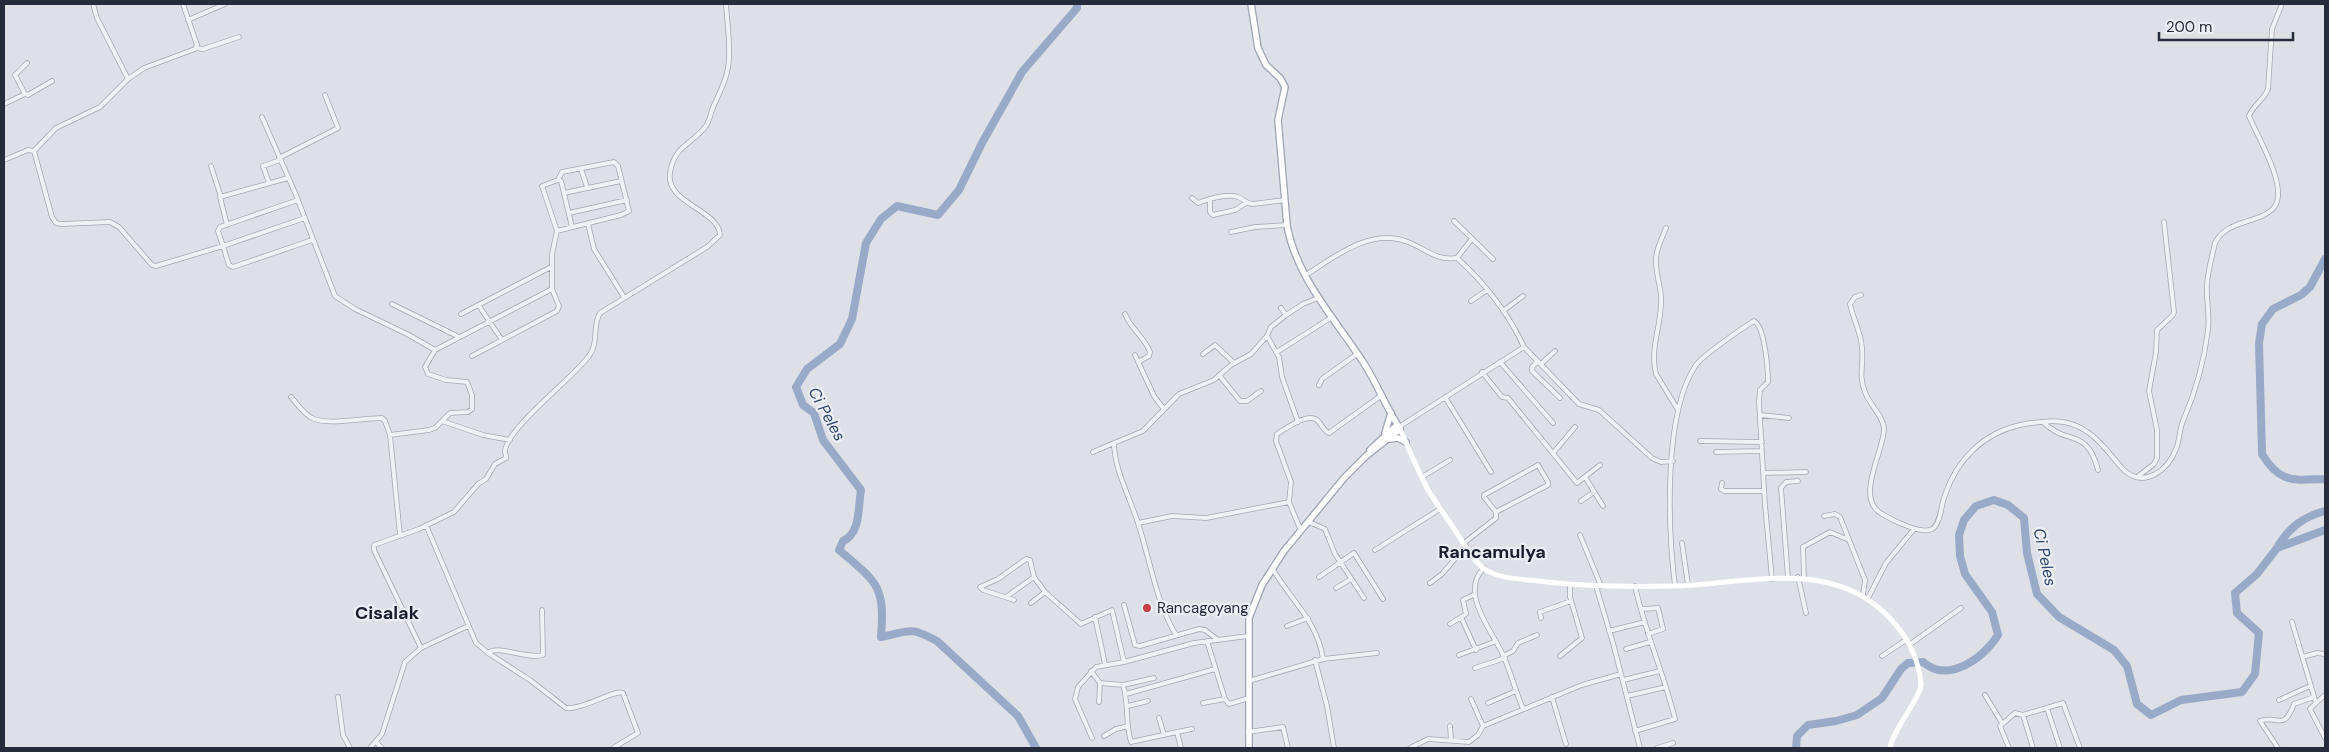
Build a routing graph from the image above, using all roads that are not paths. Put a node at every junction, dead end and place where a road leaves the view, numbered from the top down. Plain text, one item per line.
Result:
1 (93, 4) edge
2 (183, 4) edge
3 (225, 4) edge
4 (726, 4) edge
5 (1251, 4) edge
6 (2282, 4) edge
7 (188, 20) junction
8 (239, 37) dead end
9 (196, 48) junction
10 (28, 63) dead end
11 (128, 79) junction
12 (52, 80) dead end
13 (25, 94) junction
14 (325, 96) dead end
15 (4, 104) edge
16 (262, 117) dead end
17 (34, 151) junction
18 (279, 159) junction
19 (4, 160) edge
20 (211, 166) dead end
21 (581, 169) junction
22 (288, 178) junction
23 (558, 180) junction
24 (621, 181) junction
25 (269, 183) junction
26 (587, 187) junction
27 (564, 193) junction
28 (221, 197) junction
29 (1192, 198) dead end
30 (1210, 198) junction
31 (298, 200) junction
32 (627, 200) junction
33 (1285, 200) junction
34 (1246, 203) junction
35 (569, 213) junction
36 (305, 218) junction
37 (1454, 222) dead end
38 (2164, 222) dead end
39 (588, 224) junction
40 (227, 225) junction
41 (1287, 225) junction
42 (572, 227) junction
43 (1666, 228) dead end
44 (557, 231) junction
45 (1230, 232) dead end
46 (312, 240) junction
47 (1472, 240) junction
48 (223, 246) junction
49 (1457, 258) junction
50 (1493, 259) dead end
51 (551, 268) junction
52 (1306, 275) junction
53 (552, 289) junction
54 (1487, 290) junction
55 (1862, 295) dead end
56 (624, 296) junction
57 (1523, 296) dead end
58 (1318, 298) junction
59 (1471, 301) dead end
60 (392, 304) dead end
61 (479, 306) junction
62 (1280, 308) dead end
63 (1503, 311) junction
64 (460, 314) dead end
65 (1125, 314) dead end
66 (1286, 316) junction
67 (1332, 317) junction
68 (490, 321) junction
69 (1267, 336) junction
70 (458, 337) junction
71 (502, 340) junction
72 (1524, 347) junction
73 (435, 350) junction
74 (1555, 351) dead end
75 (1277, 352) junction
76 (1203, 354) dead end
77 (1357, 354) junction
78 (1135, 355) dead end
79 (472, 356) dead end
80 (1138, 362) junction
81 (1500, 362) junction
82 (1234, 363) junction
83 (1539, 363) junction
84 (1482, 372) junction
85 (1219, 375) junction
86 (1318, 385) dead end
87 (1260, 391) dead end
88 (1382, 395) junction
89 (291, 397) dead end
90 (1445, 397) junction
91 (1560, 398) dead end
92 (1164, 408) junction
93 (1678, 410) junction
94 (1392, 412) junction
95 (1760, 415) junction
96 (1789, 418) dead end
97 (442, 421) junction
98 (1298, 422) junction
99 (2043, 422) junction
100 (1553, 423) dead end
101 (1400, 426) junction
102 (1575, 427) dead end
103 (390, 435) junction
104 (1385, 437) junction
105 (510, 440) junction
106 (1700, 441) dead end
107 (1406, 442) junction
108 (1762, 442) junction
109 (1114, 443) junction
110 (1762, 451) junction
111 (1093, 452) dead end
112 (1554, 452) junction
113 (1716, 452) dead end
114 (1450, 460) dead end
115 (1673, 461) junction
116 (1600, 465) dead end
117 (2098, 470) dead end
118 (1491, 472) dead end
119 (1806, 472) dead end
120 (1763, 473) junction
121 (1422, 477) junction
122 (1585, 477) junction
123 (2137, 477) junction
124 (1798, 481) dead end
125 (1722, 483) dead end
126 (1764, 491) junction
127 (1594, 492) junction
128 (1581, 501) dead end
129 (1289, 502) junction
130 (1603, 506) dead end
131 (1440, 509) junction
132 (1496, 512) junction
133 (1824, 516) dead end
134 (1309, 522) junction
135 (1138, 523) junction
136 (426, 526) junction
137 (1914, 529) junction
138 (1301, 532) junction
139 (400, 534) junction
140 (1580, 535) dead end
141 (1849, 540) junction
142 (1682, 543) dead end
143 (1465, 545) junction
144 (1376, 550) dead end
145 (1340, 562) junction
146 (1272, 568) junction
147 (1484, 568) junction
148 (1034, 577) junction
149 (1319, 577) dead end
150 (1788, 578) junction
151 (1801, 578) junction
152 (1351, 579) junction
153 (1772, 579) junction
154 (1430, 583) dead end
155 (1570, 585) junction
156 (1688, 585) junction
157 (1598, 586) junction
158 (1635, 586) junction
159 (1676, 586) junction
160 (1336, 588) dead end
161 (1045, 592) junction
162 (1474, 594) junction
163 (1865, 596) junction
164 (1006, 597) junction
165 (1364, 598) dead end
166 (1383, 599) dead end
167 (1014, 600) dead end
168 (1571, 601) junction
169 (1031, 602) dead end
170 (1124, 605) dead end
171 (1961, 608) dead end
172 (1641, 609) junction
173 (542, 610) dead end
174 (1806, 613) dead end
175 (1096, 617) junction
176 (1308, 618) junction
177 (1461, 618) junction
178 (1541, 618) dead end
179 (1645, 622) junction
180 (2292, 622) dead end
181 (1450, 624) dead end
182 (468, 626) junction
183 (1287, 626) dead end
184 (1610, 631) junction
185 (1648, 634) junction
186 (1176, 635) junction
187 (1537, 635) dead end
188 (1248, 636) junction
189 (1218, 640) junction
190 (1207, 641) junction
191 (1494, 642) junction
192 (1650, 642) junction
193 (1908, 642) junction
194 (421, 648) junction
195 (1626, 649) dead end
196 (1476, 650) junction
197 (1377, 653) dead end
198 (488, 654) junction
199 (2325, 654) edge
200 (1459, 655) dead end
201 (1560, 656) dead end
202 (1882, 656) dead end
203 (1504, 657) junction
204 (2303, 657) junction
205 (1323, 659) junction
206 (1315, 660) junction
207 (1124, 662) junction
208 (1105, 664) junction
209 (1475, 668) dead end
210 (1215, 669) junction
211 (1091, 671) junction
212 (1660, 671) junction
213 (1621, 674) junction
214 (1154, 678) dead end
215 (1623, 680) junction
216 (1249, 681) junction
217 (1100, 683) junction
218 (1123, 684) junction
219 (2310, 686) junction
220 (1666, 687) junction
221 (1516, 692) junction
222 (1126, 694) junction
223 (1985, 695) dead end
224 (2325, 695) edge
225 (1627, 696) junction
226 (338, 697) dead end
227 (1552, 697) junction
228 (2314, 697) junction
229 (1249, 698) junction
230 (1225, 699) junction
231 (1471, 699) dead end
232 (2279, 700) dead end
233 (1099, 702) dead end
234 (1148, 702) dead end
235 (1203, 703) dead end
236 (1488, 703) dead end
237 (2316, 703) junction
238 (1128, 706) junction
239 (1523, 708) junction
240 (2047, 708) junction
241 (2023, 715) junction
242 (1159, 718) dead end
243 (2002, 722) junction
244 (1128, 726) junction
245 (1450, 726) dead end
246 (1483, 726) junction
247 (1192, 729) dead end
248 (1636, 731) junction
249 (1177, 732) junction
250 (1248, 732) junction
251 (1164, 735) junction
252 (1104, 736) dead end
253 (1092, 738) dead end
254 (2325, 738) edge
255 (1451, 740) junction
256 (376, 742) junction
257 (1132, 742) junction
258 (1673, 743) dead end
259 (1566, 744) dead end
260 (350, 748) edge
261 (370, 748) edge
262 (382, 748) edge
263 (613, 748) edge
264 (1132, 748) edge
265 (1181, 748) edge
266 (1249, 748) edge
267 (1288, 748) edge
268 (1334, 748) edge
269 (1410, 748) edge
270 (1640, 748) edge
271 (1657, 748) edge
272 (1890, 748) edge
273 (2009, 748) edge
274 (2033, 748) edge
275 (2060, 748) edge
276 (2080, 748) edge
277 (2278, 748) edge

1 - 11 street
2 - 7 street
3 - 7 street
4 - 56 street
5 - 33 main road
6 - 123 street
7 - 9 street
8 - 9 street
9 - 11 street
10 - 13 street
11 - 17 street
12 - 13 street
13 - 15 street
14 - 18 street
16 - 18 street
17 - 19 street
17 - 48 street
18 - 22 street
18 - 25 street
20 - 28 street
21 - 23 street
21 - 24 street
21 - 26 street
22 - 25 street
22 - 31 street
23 - 27 street
23 - 44 street
24 - 26 street
24 - 32 street
25 - 28 street
26 - 27 street
27 - 35 street
28 - 40 street
29 - 30 street
30 - 34 street
30 - 34 street
31 - 36 street
31 - 40 street
32 - 35 street
32 - 39 street
33 - 34 street
33 - 41 main road
35 - 42 street
36 - 46 street
36 - 48 street
37 - 47 street
38 - 123 street
39 - 42 street
39 - 56 street
40 - 48 street
41 - 45 street
41 - 52 main road
42 - 44 street
43 - 93 street
44 - 51 street
46 - 48 street
46 - 73 street
47 - 49 street
47 - 50 street
49 - 52 street
49 - 54 street
51 - 53 street
51 - 61 street
52 - 58 main road
53 - 68 street
53 - 71 street
54 - 59 street
54 - 63 street
55 - 137 street
56 - 105 street
57 - 63 street
58 - 66 street
58 - 67 main road
60 - 70 street
61 - 64 street
61 - 68 street
62 - 66 street
63 - 72 street
65 - 80 street
66 - 69 street
67 - 75 street
67 - 77 main road
68 - 70 street
68 - 71 street
69 - 75 street
69 - 82 street
70 - 73 street
71 - 79 street
72 - 81 street
72 - 83 street
73 - 97 street
74 - 83 street
75 - 98 street
76 - 82 street
77 - 86 street
77 - 88 main road
78 - 80 street
80 - 92 street
81 - 84 street
81 - 100 street
82 - 85 street
83 - 91 street
83 - 115 street
84 - 90 street
84 - 112 street
85 - 87 street
85 - 92 street
88 - 94 main road
88 - 98 street
89 - 103 street
90 - 101 street
90 - 118 street
92 - 109 street
93 - 95 street
93 - 115 street
94 - 101 main road
94 - 104 main road
95 - 96 street
95 - 108 street
97 - 103 street
97 - 105 street
98 - 129 street
99 - 117 street
99 - 123 street
99 - 137 street
101 - 104 main road
101 - 107 main road
102 - 112 street
103 - 139 street
104 - 107 main road
104 - 134 main road
105 - 136 street
106 - 108 street
107 - 121 main road
108 - 110 street
109 - 111 street
109 - 135 street
110 - 113 street
110 - 120 street
112 - 122 street
114 - 121 street
115 - 159 street
116 - 122 street
119 - 120 street
120 - 126 street
121 - 131 main road
122 - 127 street
124 - 150 street
125 - 126 street
126 - 153 street
127 - 128 street
127 - 130 street
129 - 135 street
129 - 138 street
131 - 143 main road
131 - 144 street
132 - 132 street
132 - 143 street
133 - 141 street
134 - 138 main road
134 - 145 street
135 - 186 street
136 - 139 street
136 - 182 street
137 - 163 street
138 - 146 main road
139 - 194 street
140 - 157 street
141 - 151 street
141 - 163 street
142 - 156 street
143 - 147 main road
143 - 154 street
145 - 149 street
145 - 152 street
145 - 166 street
146 - 176 street
146 - 188 main road
147 - 155 main road
147 - 162 street
148 - 161 street
148 - 164 street
148 - 164 street
150 - 151 main road
150 - 153 main road
151 - 163 main road
151 - 174 street
152 - 160 street
152 - 165 street
153 - 156 main road
155 - 157 main road
155 - 168 street
156 - 159 main road
157 - 158 main road
157 - 184 street
158 - 159 main road
158 - 172 street
161 - 169 street
161 - 175 street
162 - 177 street
162 - 191 street
163 - 193 main road
164 - 167 street
168 - 178 street
168 - 201 street
170 - 186 street
171 - 193 street
172 - 179 street
172 - 185 street
173 - 198 street
175 - 207 street
175 - 208 street
176 - 183 street
176 - 205 street
177 - 181 street
177 - 196 street
179 - 184 street
179 - 185 street
180 - 204 street
182 - 194 street
182 - 198 street
184 - 213 street
185 - 192 street
186 - 189 street
187 - 203 street
188 - 189 street
188 - 216 main road
189 - 190 street
190 - 207 street
190 - 210 street
191 - 196 street
191 - 203 street
192 - 195 street
192 - 212 street
193 - 202 street
193 - 272 main road
194 - 256 street
196 - 200 street
197 - 205 street
198 - 263 street
199 - 204 street
203 - 209 street
203 - 221 street
204 - 219 street
205 - 206 street
206 - 216 street
206 - 268 street
207 - 208 street
208 - 211 street
210 - 222 street
210 - 230 street
211 - 217 street
211 - 253 street
212 - 215 street
212 - 220 street
213 - 215 street
213 - 227 street
214 - 218 street
215 - 225 street
216 - 229 main road
217 - 218 street
217 - 233 street
218 - 222 street
219 - 228 street
219 - 232 street
220 - 225 street
220 - 248 street
221 - 236 street
221 - 239 street
222 - 238 street
223 - 243 street
224 - 237 street
225 - 248 street
226 - 260 street
227 - 239 street
227 - 259 street
228 - 237 street
228 - 277 street
229 - 230 street
229 - 250 main road
230 - 235 street
231 - 246 street
234 - 238 street
237 - 254 street
238 - 244 street
239 - 246 street
240 - 241 street
240 - 275 street
240 - 276 street
241 - 243 street
241 - 274 street
242 - 251 street
243 - 273 street
244 - 252 street
244 - 257 street
245 - 255 street
246 - 255 street
247 - 249 street
248 - 270 street
249 - 251 street
249 - 265 street
250 - 266 main road
250 - 267 street
251 - 257 street
255 - 269 street
256 - 261 street
256 - 262 street
257 - 264 street
258 - 271 street

